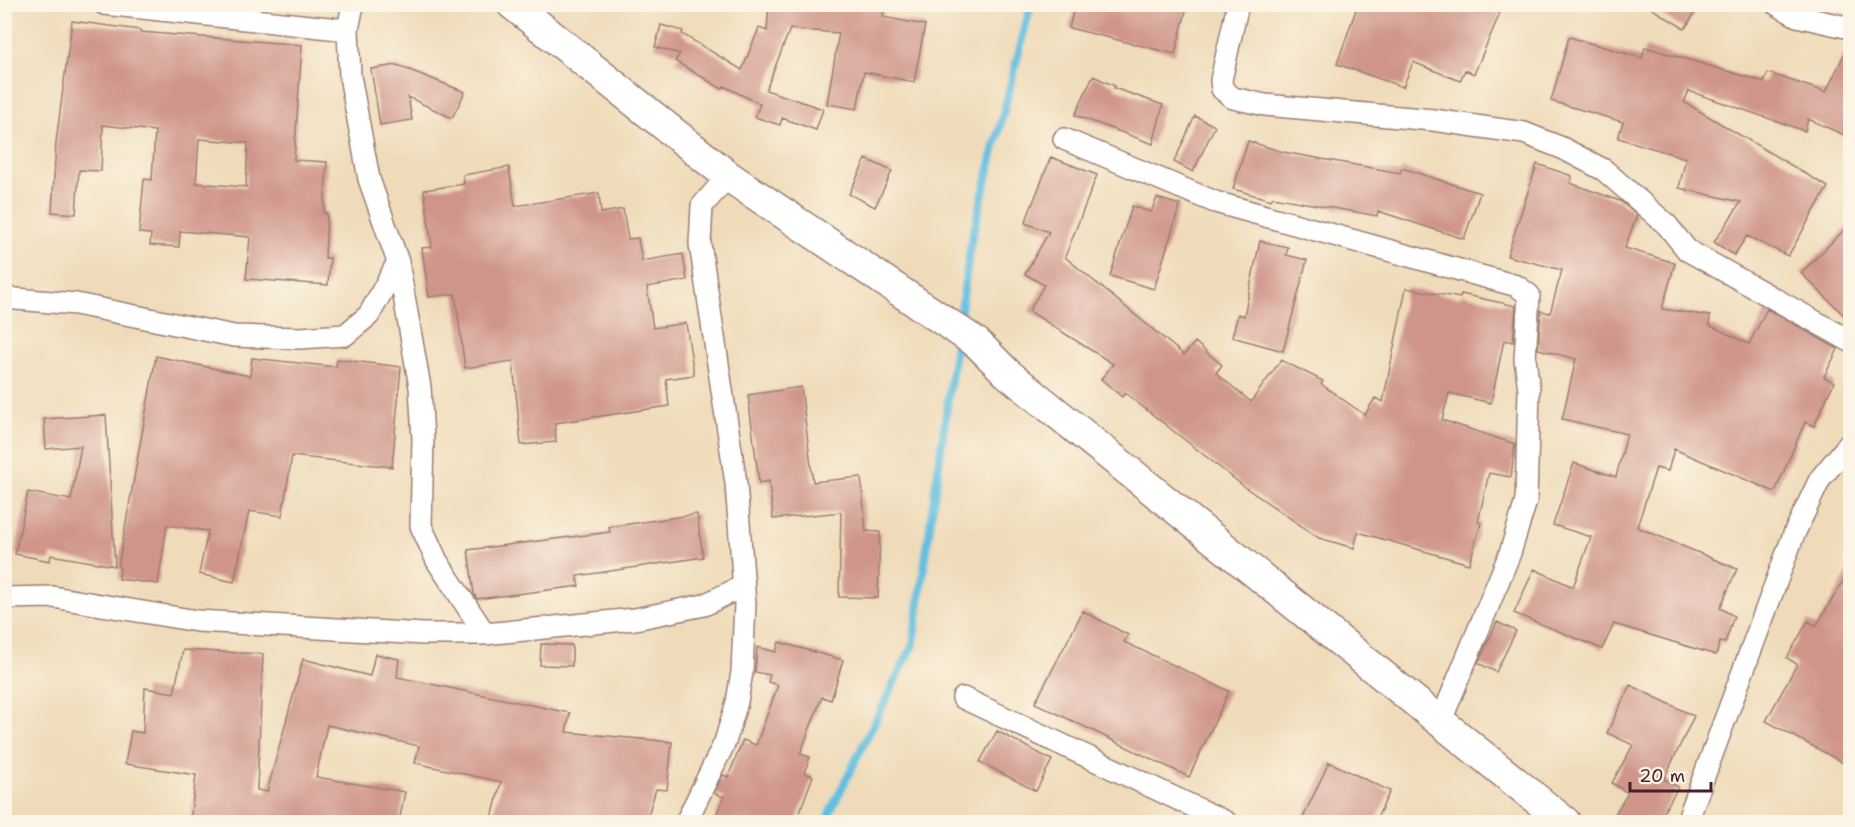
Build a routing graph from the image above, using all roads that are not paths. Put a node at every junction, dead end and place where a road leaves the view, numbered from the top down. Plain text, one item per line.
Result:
1 (104, 4) edge
2 (353, 4) edge
3 (512, 4) edge
4 (1238, 4) edge
5 (1776, 4) edge
6 (1851, 28) edge
7 (348, 30) junction
8 (1064, 139) dead end
9 (728, 176) junction
10 (398, 262) junction
11 (4, 298) edge
12 (1851, 341) edge
13 (1851, 443) edge
14 (744, 586) junction
15 (4, 598) edge
16 (485, 634) junction
17 (963, 698) dead end
18 (1440, 723) junction
19 (686, 822) edge
20 (1227, 822) edge
21 (1565, 822) edge
22 (1687, 822) edge

1 - 7 street
2 - 7 street
3 - 9 street
4 - 12 street
5 - 6 street
7 - 10 street
8 - 18 street
9 - 14 street
9 - 18 street
10 - 11 street
10 - 16 street
13 - 22 street
14 - 16 street
14 - 19 street
15 - 16 street
17 - 20 street
18 - 21 street

